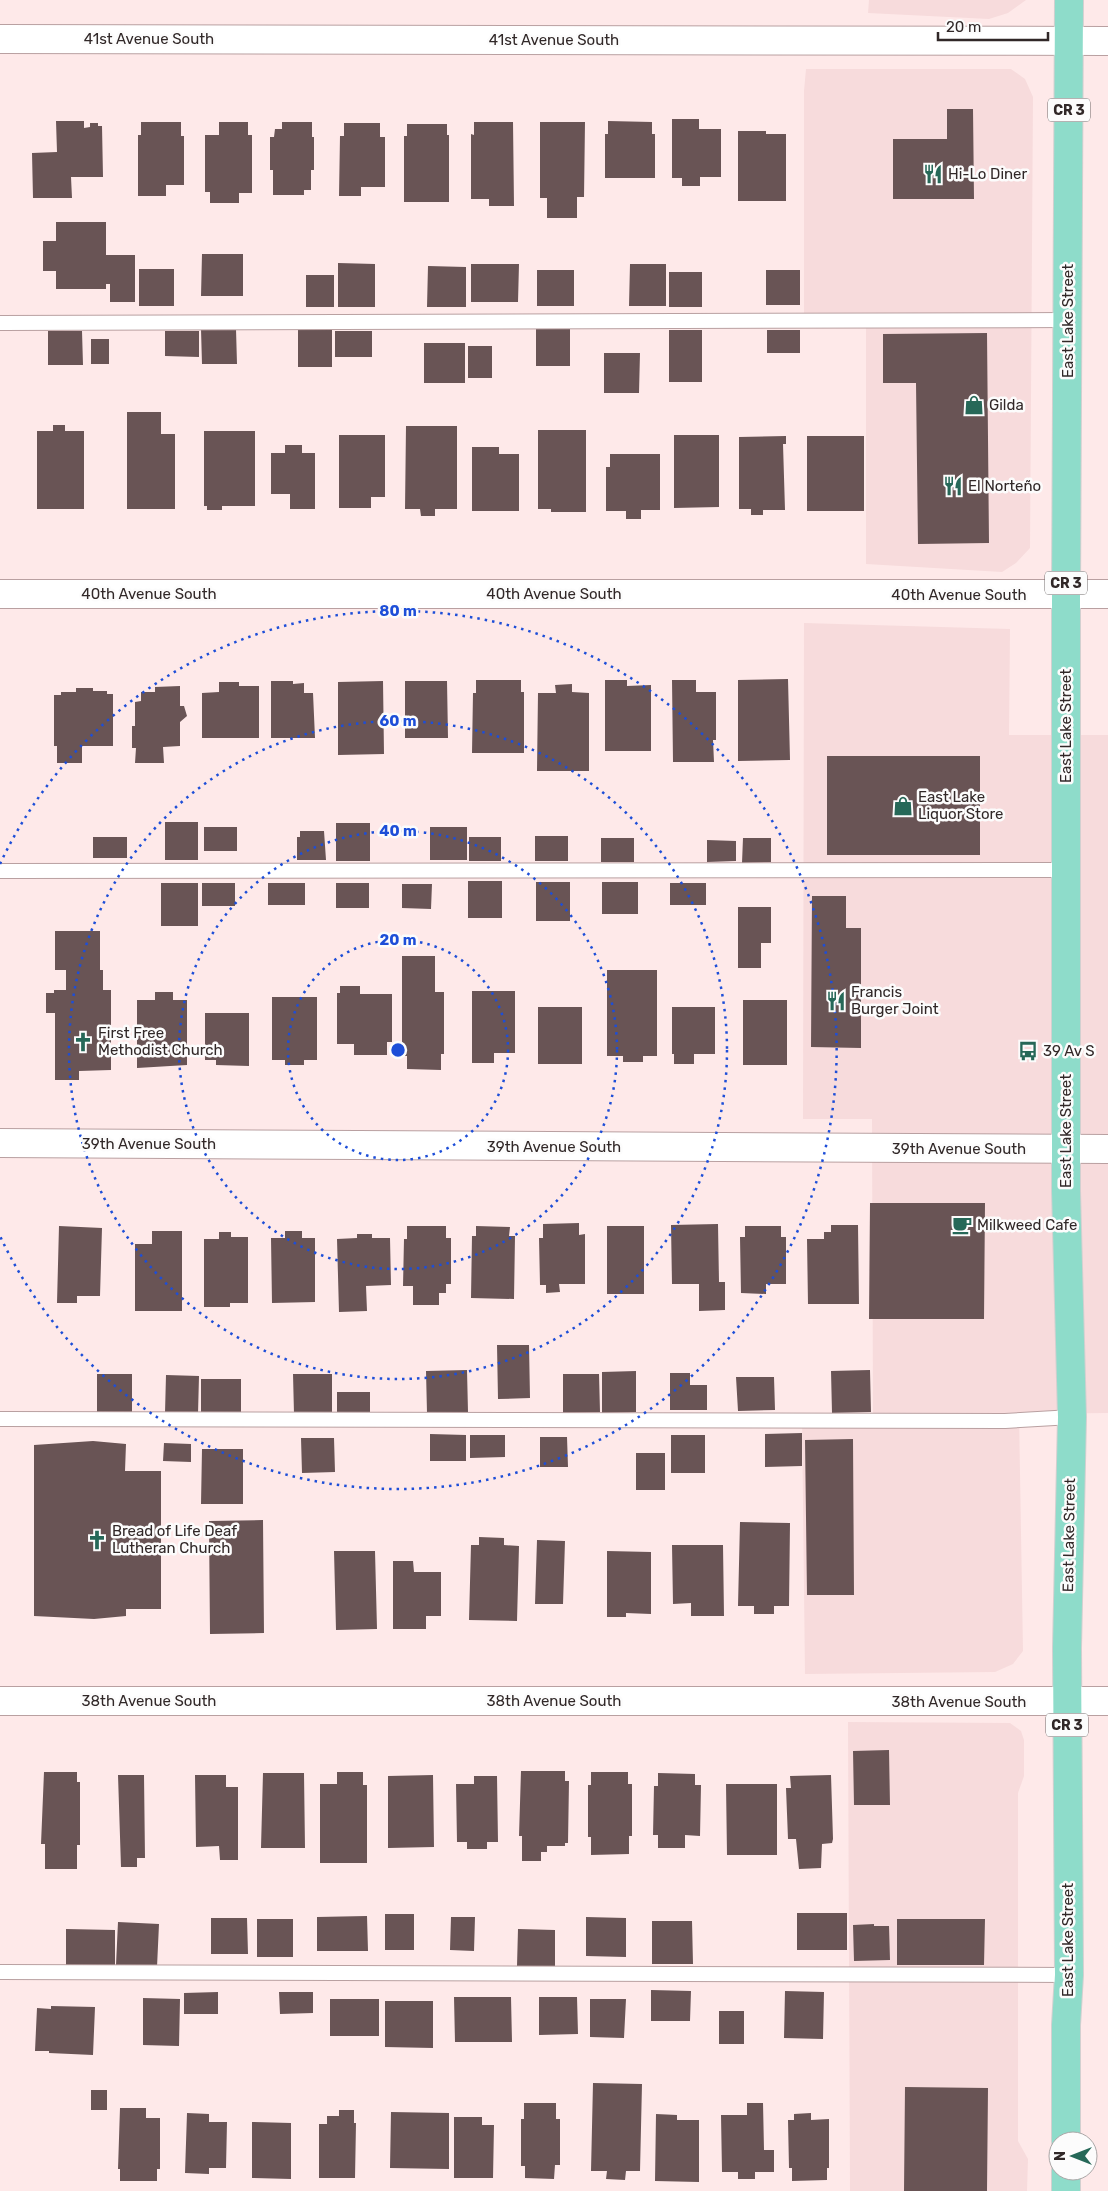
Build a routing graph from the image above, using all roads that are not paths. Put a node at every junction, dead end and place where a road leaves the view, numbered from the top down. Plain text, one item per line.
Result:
1 (1069, 0) edge
2 (0, 39) edge
3 (1069, 41) junction
4 (1108, 41) edge
5 (1068, 320) junction
6 (0, 323) edge
7 (0, 594) edge
8 (1108, 594) edge
9 (1066, 595) junction
10 (1067, 870) junction
11 (0, 871) edge
12 (0, 1143) edge
13 (1066, 1150) junction
14 (1108, 1150) edge
15 (1072, 1417) junction
16 (0, 1420) edge
17 (0, 1701) edge
18 (1108, 1701) edge
19 (1067, 1702) junction
20 (0, 1972) edge
21 (1069, 1975) junction
22 (1066, 2131) edge

1 - 3 main road, East Lake Street / CR 3
2 - 3 street, 41st Avenue South
3 - 4 street, 41st Avenue South
3 - 5 main road, East Lake Street / CR 3
5 - 6 lane
5 - 9 main road, East Lake Street / CR 3
7 - 9 street, 40th Avenue South
8 - 9 street, 40th Avenue South
9 - 10 main road, East Lake Street / CR 3
10 - 11 lane
10 - 13 main road, East Lake Street / CR 3
12 - 13 street, 39th Avenue South
13 - 14 street, 39th Avenue South
13 - 15 main road, East Lake Street / CR 3
15 - 16 lane
15 - 19 main road, East Lake Street / CR 3
17 - 19 street, 38th Avenue South
18 - 19 street, 38th Avenue South
19 - 21 main road, East Lake Street / CR 3
20 - 21 lane
21 - 22 main road, East Lake Street / CR 3

